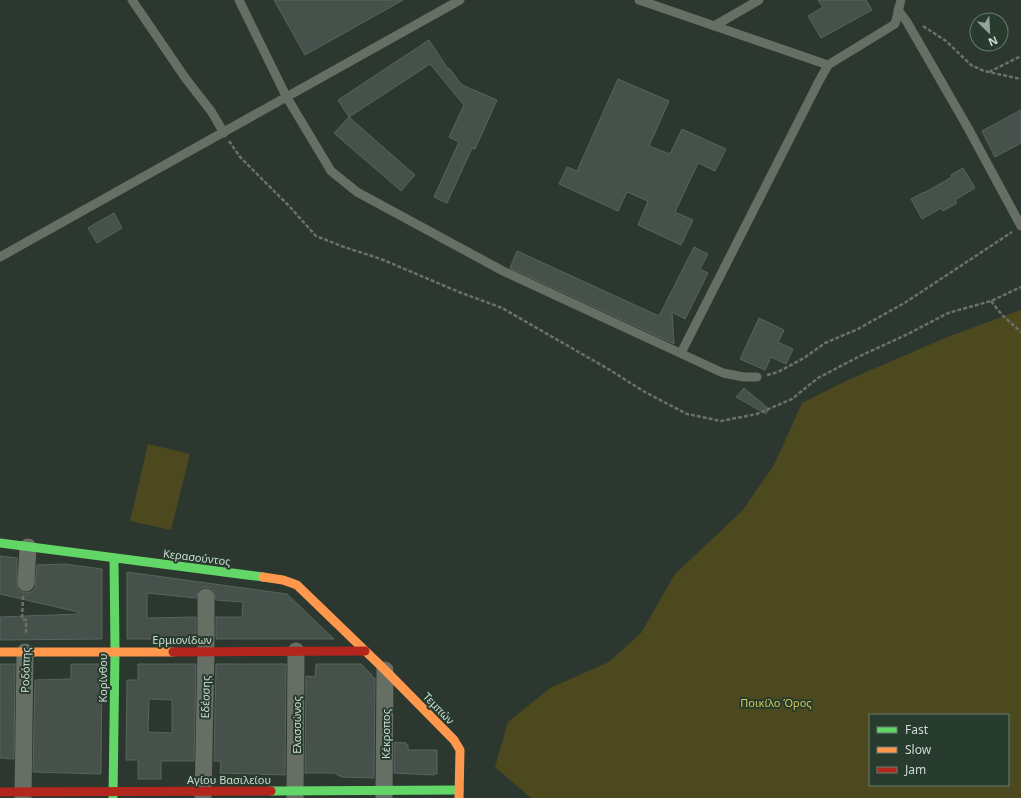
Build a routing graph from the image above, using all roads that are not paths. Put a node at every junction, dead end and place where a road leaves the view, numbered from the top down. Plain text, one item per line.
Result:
1 (132, 0) edge
2 (239, 0) edge
3 (460, 0) edge
4 (639, 0) edge
5 (759, 0) edge
6 (901, 0) edge
7 (898, 10) junction
8 (714, 26) junction
9 (828, 65) junction
10 (286, 96) junction
11 (224, 133) junction
12 (1018, 228) edge
13 (0, 257) edge
14 (681, 353) junction
15 (757, 377) road end
16 (0, 544) edge
17 (28, 547) junction
18 (114, 558) junction
19 (26, 583) road end
20 (206, 597) dead end
21 (115, 651) junction
22 (206, 651) junction
23 (296, 651) junction
24 (365, 651) junction
25 (0, 652) edge
26 (25, 652) junction
27 (385, 670) junction
28 (0, 792) edge
29 (295, 794) edge
30 (384, 794) edge
31 (459, 794) edge
32 (24, 795) edge
33 (114, 795) edge
34 (203, 795) edge

1 - 11 lane
2 - 10 lane
3 - 10 lane
4 - 8 lane
5 - 8 lane
6 - 7 lane
7 - 9 lane
7 - 12 lane
8 - 9 lane
9 - 14 lane
10 - 11 lane
10 - 14 lane
11 - 13 lane
14 - 15 lane
16 - 17 street, Κερασούντος
17 - 18 street, Κερασούντος
17 - 19 street
18 - 21 street, Κορίνθου
18 - 24 street, Κερασούντος
20 - 22 street, Εδέσσης
21 - 22 street, Ερμιονίδων
21 - 26 street, Ερμιονίδων
21 - 33 street, Κορίνθου
22 - 23 street, Ερμιονίδων
22 - 34 street, Εδέσσης
23 - 24 street, Ερμιονίδων
23 - 29 street, Ελασσώνος
24 - 27 street, Τεμπών
25 - 26 street, Ερμιονίδων
26 - 32 street, Ροδόπης
27 - 30 street, Κέκροπος
27 - 31 street, Τεμπών
28 - 32 street, Αγίου Βασιλείου
29 - 30 street, Αγίου Βασιλείου
29 - 34 street, Αγίου Βασιλείου
30 - 31 street, Αγίου Βασιλείου
32 - 33 street, Αγίου Βασιλείου
33 - 34 street, Αγίου Βασιλείου

